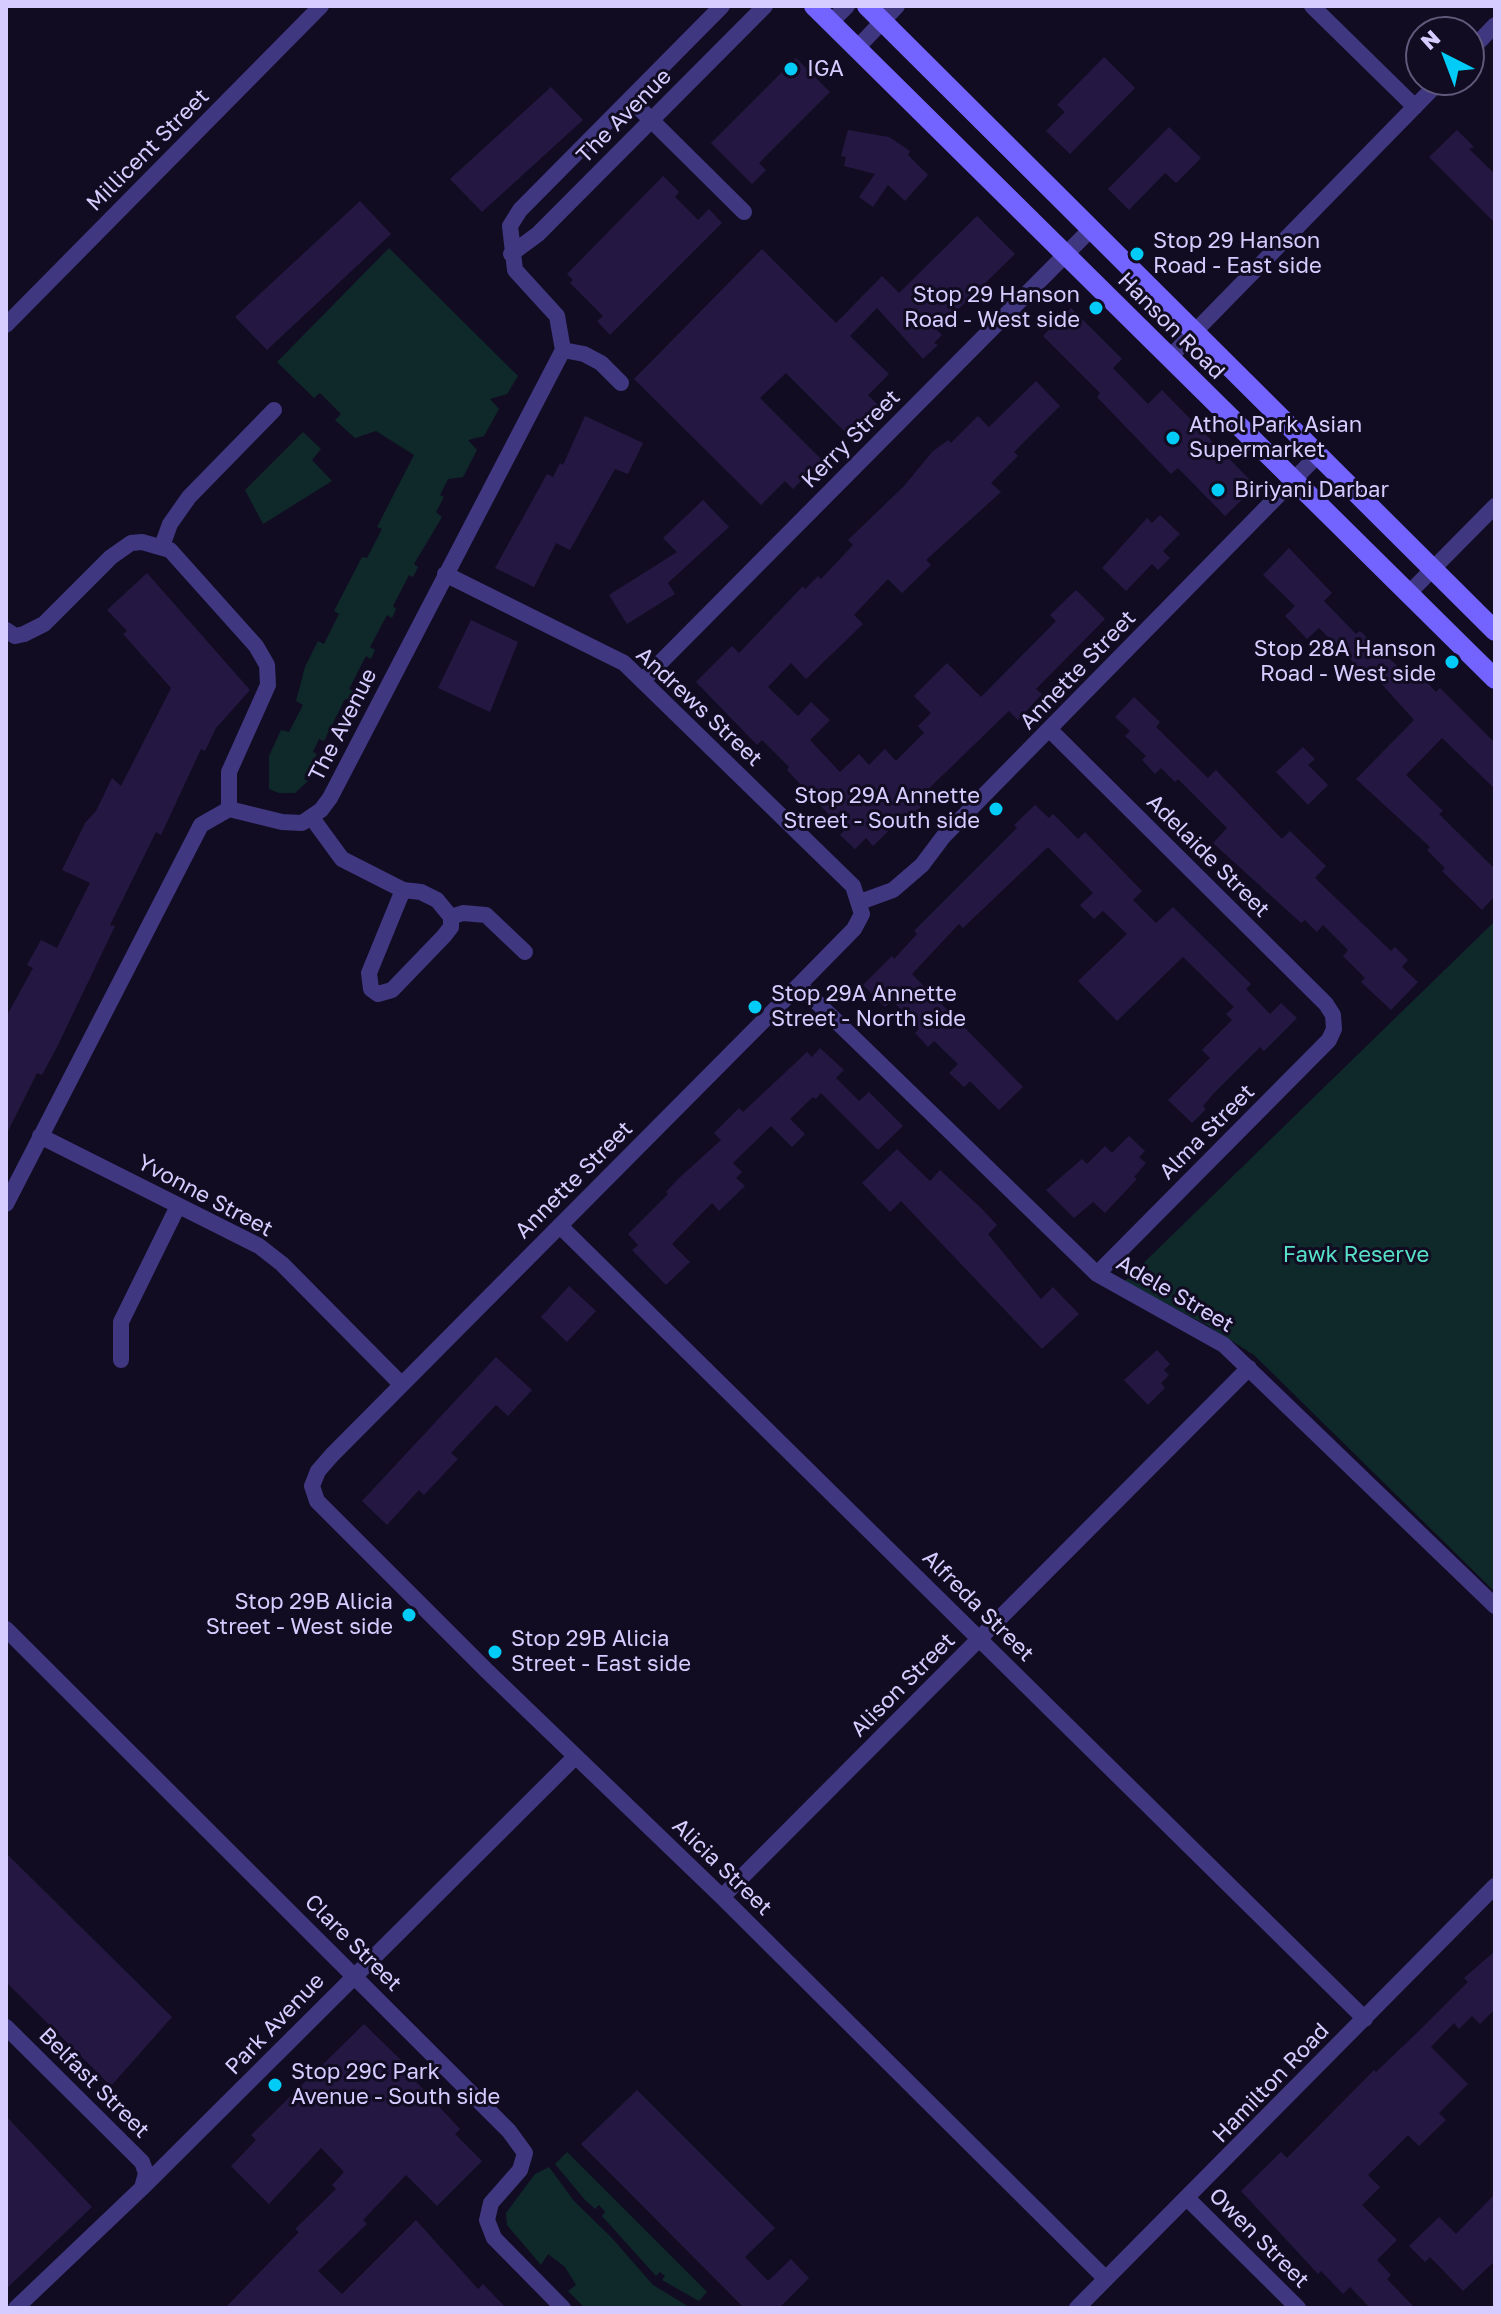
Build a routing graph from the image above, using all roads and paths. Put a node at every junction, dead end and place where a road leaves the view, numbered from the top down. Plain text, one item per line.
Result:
1 (321, 6) edge
2 (722, 6) edge
3 (765, 6) edge
4 (814, 6) edge
5 (847, 6) edge
6 (897, 6) edge
7 (1312, 6) edge
8 (874, 13) edge
9 (830, 23) junction
10 (857, 48) junction
11 (1426, 96) edge
12 (631, 100) junction
13 (1415, 107) junction
14 (651, 120) junction
15 (744, 212) dead end
16 (1091, 229) junction
17 (511, 254) junction
18 (1065, 255) junction
19 (6, 325) edge
20 (1194, 332) junction
21 (563, 350) junction
22 (1169, 358) junction
23 (621, 383) dead end
24 (274, 410) dead end
25 (1318, 455) junction
26 (1293, 480) junction
27 (1495, 506) edge
28 (162, 546) junction
29 (1433, 569) junction
30 (445, 574) junction
31 (1408, 594) junction
32 (1495, 631) edge
33 (9, 637) edge
34 (1495, 679) edge
35 (643, 680) junction
36 (1050, 730) junction
37 (229, 809) junction
38 (312, 818) junction
39 (403, 890) junction
40 (857, 894) junction
41 (451, 917) junction
42 (525, 952) dead end
43 (799, 985) junction
44 (1333, 1015) joint
45 (40, 1136) junction
46 (6, 1204) edge
47 (178, 1206) junction
48 (560, 1226) junction
49 (1097, 1274) junction
50 (121, 1360) dead end
51 (1249, 1368) junction
52 (401, 1384) junction
53 (312, 1486) joint
54 (1495, 1606) edge
55 (6, 1629) edge
56 (980, 1639) junction
57 (575, 1757) junction
58 (1495, 1886) edge
59 (722, 1897) junction
60 (354, 1975) junction
61 (1365, 2019) junction
62 (6, 2027) edge
63 (144, 2180) junction
64 (1188, 2199) junction
65 (1106, 2279) junction
66 (16, 2308) edge
67 (563, 2308) edge
68 (1077, 2308) edge
69 (1298, 2308) edge

1 - 19 street, Millicent Street
2 - 12 street, The Avenue
3 - 14 street, The Avenue
4 - 9 main road, Hanson Road
5 - 9 street
6 - 8 street
7 - 13 street
8 - 10 street
8 - 16 main road, Hanson Road
9 - 10 main road, Hanson Road
10 - 18 main road, Hanson Road
11 - 13 street
12 - 14 street
12 - 17 street, The Avenue
13 - 20 street
14 - 15 street
14 - 17 street, The Avenue
16 - 18 street, Kerry Street
16 - 20 main road, Hanson Road
17 - 21 street
18 - 22 main road, Hanson Road
18 - 35 street, Kerry Street
20 - 22 street
20 - 25 main road, Hanson Road
21 - 23 street
21 - 30 street, The Avenue
22 - 26 main road, Hanson Road
24 - 28 street
25 - 26 street, Annette Street
25 - 29 main road, Hanson Road
26 - 31 main road, Hanson Road
26 - 36 street, Annette Street
27 - 29 street
28 - 33 street
28 - 37 street
29 - 31 street
29 - 32 main road, Hanson Road
30 - 35 street, Andrews Street
30 - 38 street, The Avenue
31 - 34 main road, Hanson Road
35 - 40 street, Andrews Street
36 - 40 street, Annette Street
36 - 44 street, Adelaide Street
37 - 38 street
37 - 45 street
38 - 39 street
39 - 41 street
39 - 41 street
40 - 43 street, Annette Street
41 - 42 street
43 - 48 street, Annette Street
43 - 49 street, Adele Street
44 - 49 street, Alma Street
45 - 46 street
45 - 47 street, Yvonne Street
47 - 50 street
47 - 52 street, Yvonne Street
48 - 52 street, Annette Street
48 - 56 street, Alfreda Street
49 - 51 street, Adele Street
51 - 54 street, Adele Street
51 - 56 street, Alison Street
52 - 53 street, Annette Street
53 - 57 street, Alicia Street
55 - 60 street, Clare Street
56 - 59 street, Alison Street
56 - 61 street, Alfreda Street
57 - 59 street, Alicia Street
57 - 60 street, Park Avenue
58 - 61 street, Hamilton Road
59 - 65 street, Alicia Street
60 - 63 street, Park Avenue
60 - 67 street, Clare Street
61 - 64 street, Hamilton Road
62 - 63 street, Belfast Street
63 - 66 street, Park Avenue
64 - 65 street, Hamilton Road
64 - 69 street, Owen Street
65 - 68 street, Hamilton Road

